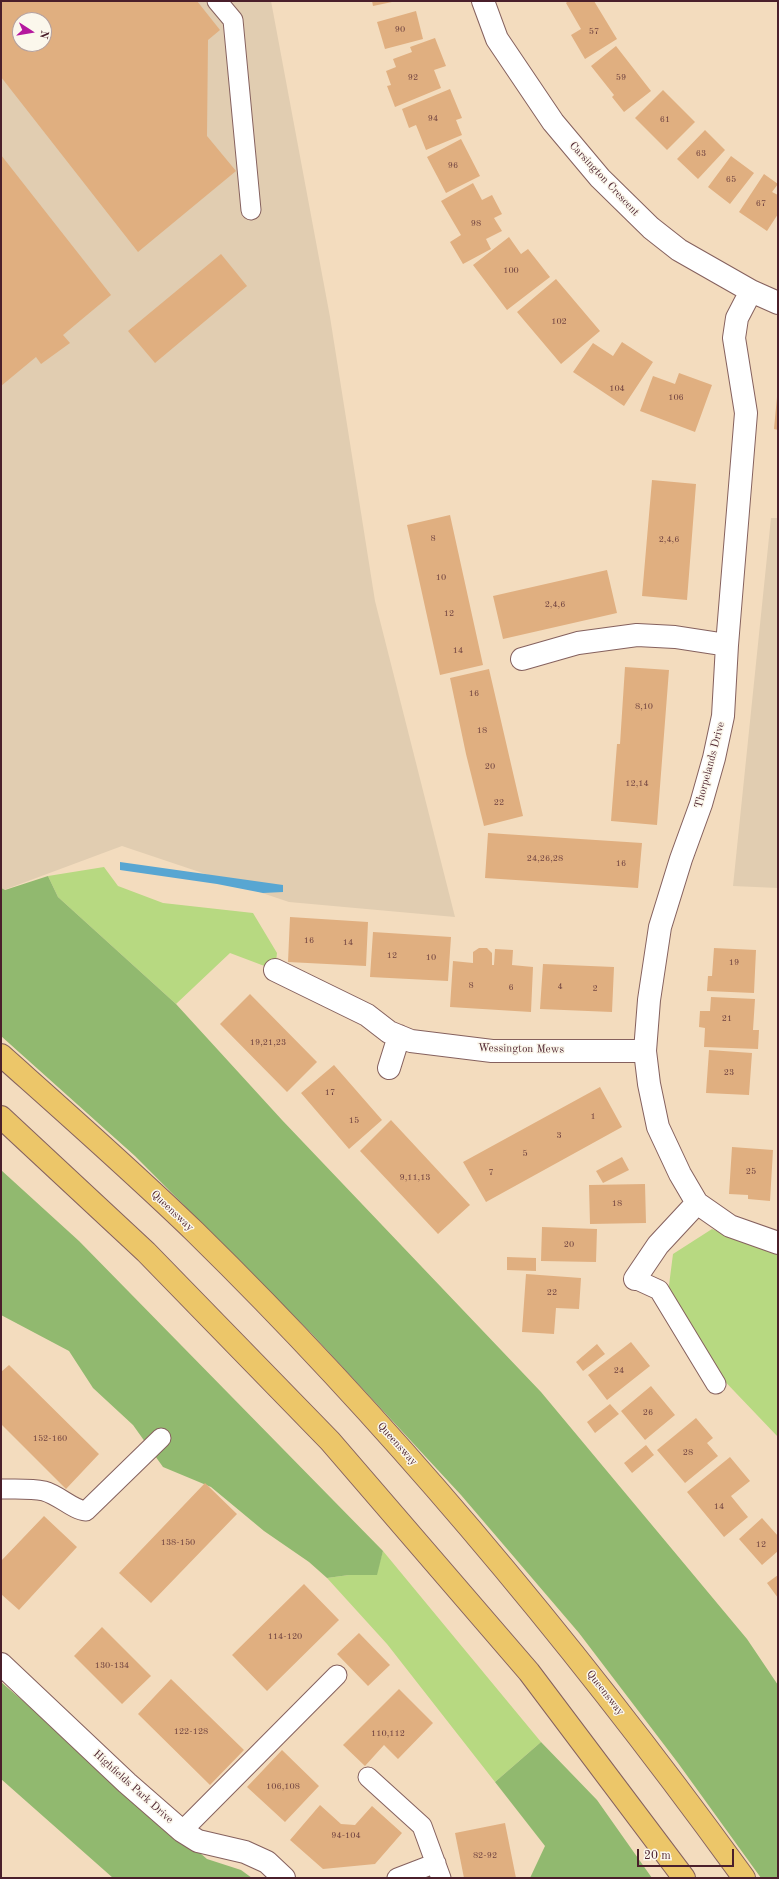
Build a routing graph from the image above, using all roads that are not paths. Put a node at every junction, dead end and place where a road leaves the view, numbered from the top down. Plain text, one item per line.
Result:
1 (217, 1) edge
2 (483, 1) edge
3 (251, 210) dead end
4 (751, 291) junction
5 (778, 303) edge
6 (727, 645) junction
7 (522, 659) dead end
8 (275, 970) dead end
9 (399, 1036) junction
10 (645, 1051) junction
11 (1, 1055) edge
12 (389, 1068) dead end
13 (1, 1117) edge
14 (697, 1203) junction
15 (778, 1242) edge
16 (635, 1279) joint
17 (716, 1384) dead end
18 (161, 1438) dead end
19 (1, 1489) edge
20 (1, 1664) edge
21 (337, 1675) dead end
22 (368, 1777) dead end
23 (182, 1831) junction
24 (438, 1871) edge
25 (284, 1878) edge
26 (397, 1878) edge
27 (684, 1878) edge
28 (744, 1878) edge

1 - 3 lane
2 - 4 street, Carsington Crescent
4 - 5 street, Carsington Crescent
4 - 6 street, Thorpelands Drive
6 - 7 street
6 - 10 street, Thorpelands Drive
8 - 9 street, Wessington Mews
9 - 10 street, Wessington Mews
9 - 12 street
10 - 14 street, Thorpelands Drive
11 - 28 highway, Queensway
13 - 27 highway
14 - 15 street, Thorpelands Drive
14 - 16 street
16 - 17 lane
18 - 19 lane
20 - 23 street, Highfields Park Drive
21 - 23 lane
22 - 24 lane
23 - 25 street, Highfields Park Drive
24 - 26 lane

